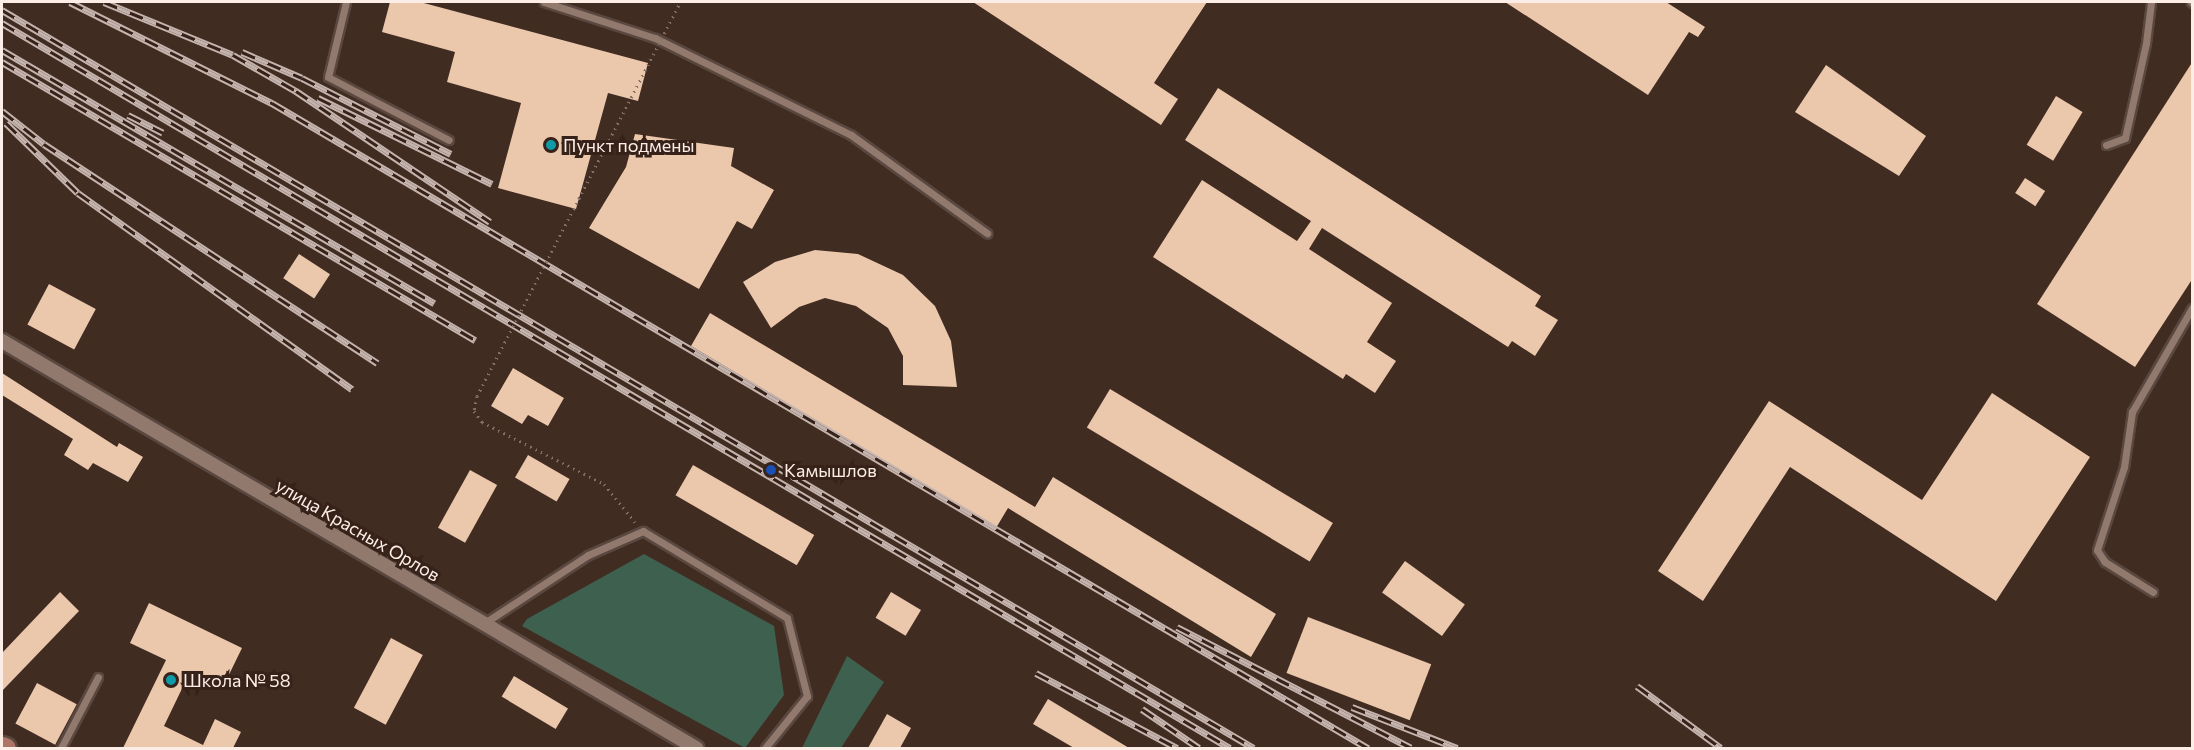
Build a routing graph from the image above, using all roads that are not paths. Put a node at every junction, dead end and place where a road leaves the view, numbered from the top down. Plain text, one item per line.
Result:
1 (346, 2) edge
2 (544, 2) edge
3 (2151, 2) edge
4 (449, 140) dead end
5 (2106, 145) dead end
6 (987, 233) dead end
7 (2193, 308) edge
8 (2, 341) edge
9 (2153, 592) dead end
10 (482, 624) junction
11 (98, 677) dead end
12 (61, 748) edge
13 (696, 748) edge
14 (765, 748) edge

1 - 4 lane
2 - 6 lane
3 - 5 lane
7 - 9 lane
8 - 10 street, улица Красных Орлов
10 - 13 street, улица Красных Орлов
10 - 14 lane
11 - 12 lane

